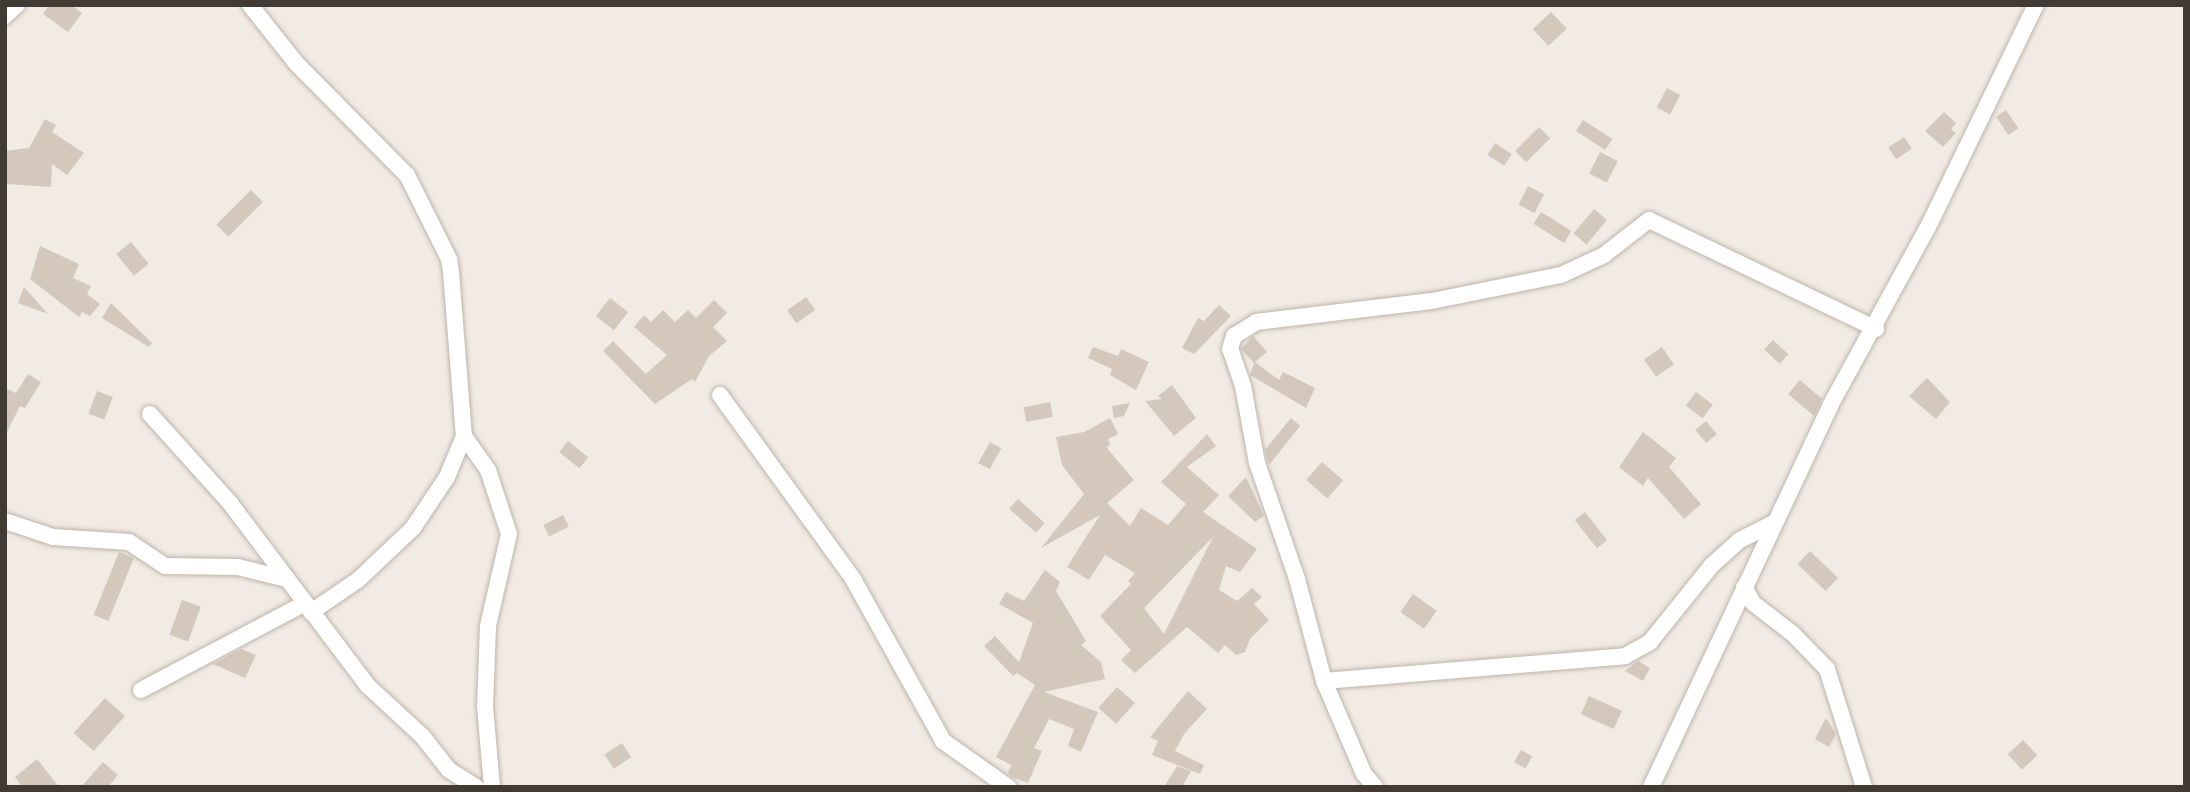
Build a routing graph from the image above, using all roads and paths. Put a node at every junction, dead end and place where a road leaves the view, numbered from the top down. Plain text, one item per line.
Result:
1 (17, 5) edge
2 (250, 5) edge
3 (2036, 5) edge
4 (5, 16) edge
5 (1876, 328) junction
6 (720, 395) dead end
7 (150, 414) dead end
8 (464, 436) junction
9 (5, 521) edge
10 (1775, 522) junction
11 (286, 579) junction
12 (1744, 587) junction
13 (308, 608) junction
14 (1324, 681) junction
15 (141, 690) dead end
16 (476, 787) edge
17 (492, 787) edge
18 (1008, 787) edge
19 (1375, 787) edge
20 (1651, 787) edge
21 (1864, 787) edge

1 - 4 street
2 - 8 street
3 - 5 street
5 - 10 street
5 - 14 street
6 - 18 street
7 - 11 street
8 - 13 street
8 - 17 street
9 - 11 street
10 - 12 street
10 - 14 street
11 - 13 street
12 - 20 street
12 - 21 street
13 - 15 street
13 - 16 street
14 - 19 street

